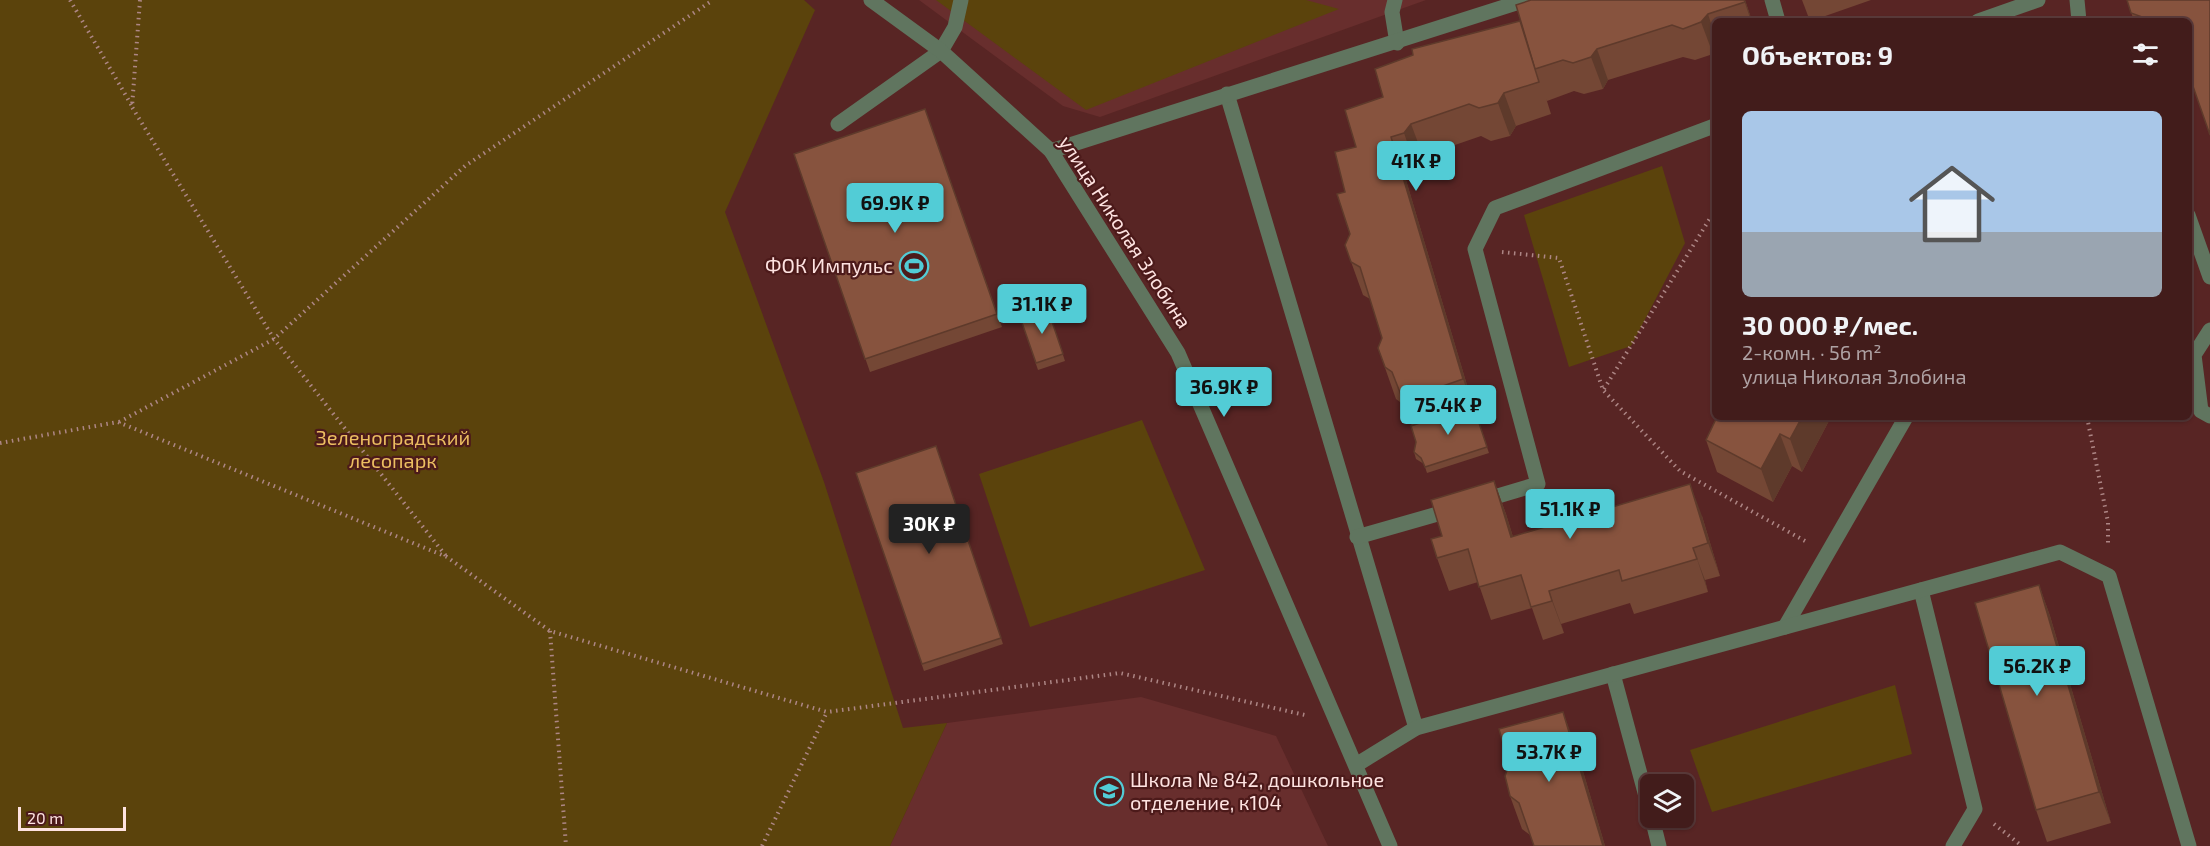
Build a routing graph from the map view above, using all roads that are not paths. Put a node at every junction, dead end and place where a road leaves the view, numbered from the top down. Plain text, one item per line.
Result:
1 (871, 0) edge
2 (961, 0) edge
3 (1395, 0) edge
4 (1526, 0) edge
5 (1772, 0) edge
6 (2038, 0) edge
7 (2077, 0) edge
8 (1777, 18) edge
9 (1987, 18) edge
10 (2079, 18) edge
11 (1397, 43) junction
12 (941, 51) junction
13 (1227, 94) junction
14 (838, 124) dead end
15 (1712, 127) edge
16 (1051, 151) junction
17 (2192, 226) edge
18 (2210, 277) edge
19 (2210, 330) edge
20 (2210, 416) edge
21 (1904, 420) edge
22 (1357, 537) junction
23 (1921, 590) junction
24 (1785, 627) junction
25 (1613, 674) junction
26 (1416, 728) junction
27 (1356, 765) junction
28 (1640, 774) edge
29 (1654, 828) edge
30 (1390, 846) edge
31 (1659, 846) edge
32 (1953, 846) edge
33 (2189, 846) edge

1 - 12 street, улица Николая Злобина
2 - 12 street
3 - 11 street
4 - 11 street
5 - 8 street
6 - 9 street
7 - 10 street
11 - 13 street
12 - 14 street
12 - 16 street, улица Николая Злобина
13 - 16 street
13 - 22 street
15 - 22 street
16 - 27 street, улица Николая Злобина
17 - 18 street
19 - 20 street
21 - 24 street
22 - 26 street
23 - 24 street
23 - 32 street
23 - 33 street
24 - 25 street
25 - 26 street
25 - 28 street
26 - 27 street
27 - 30 street, улица Николая Злобина
29 - 31 street

